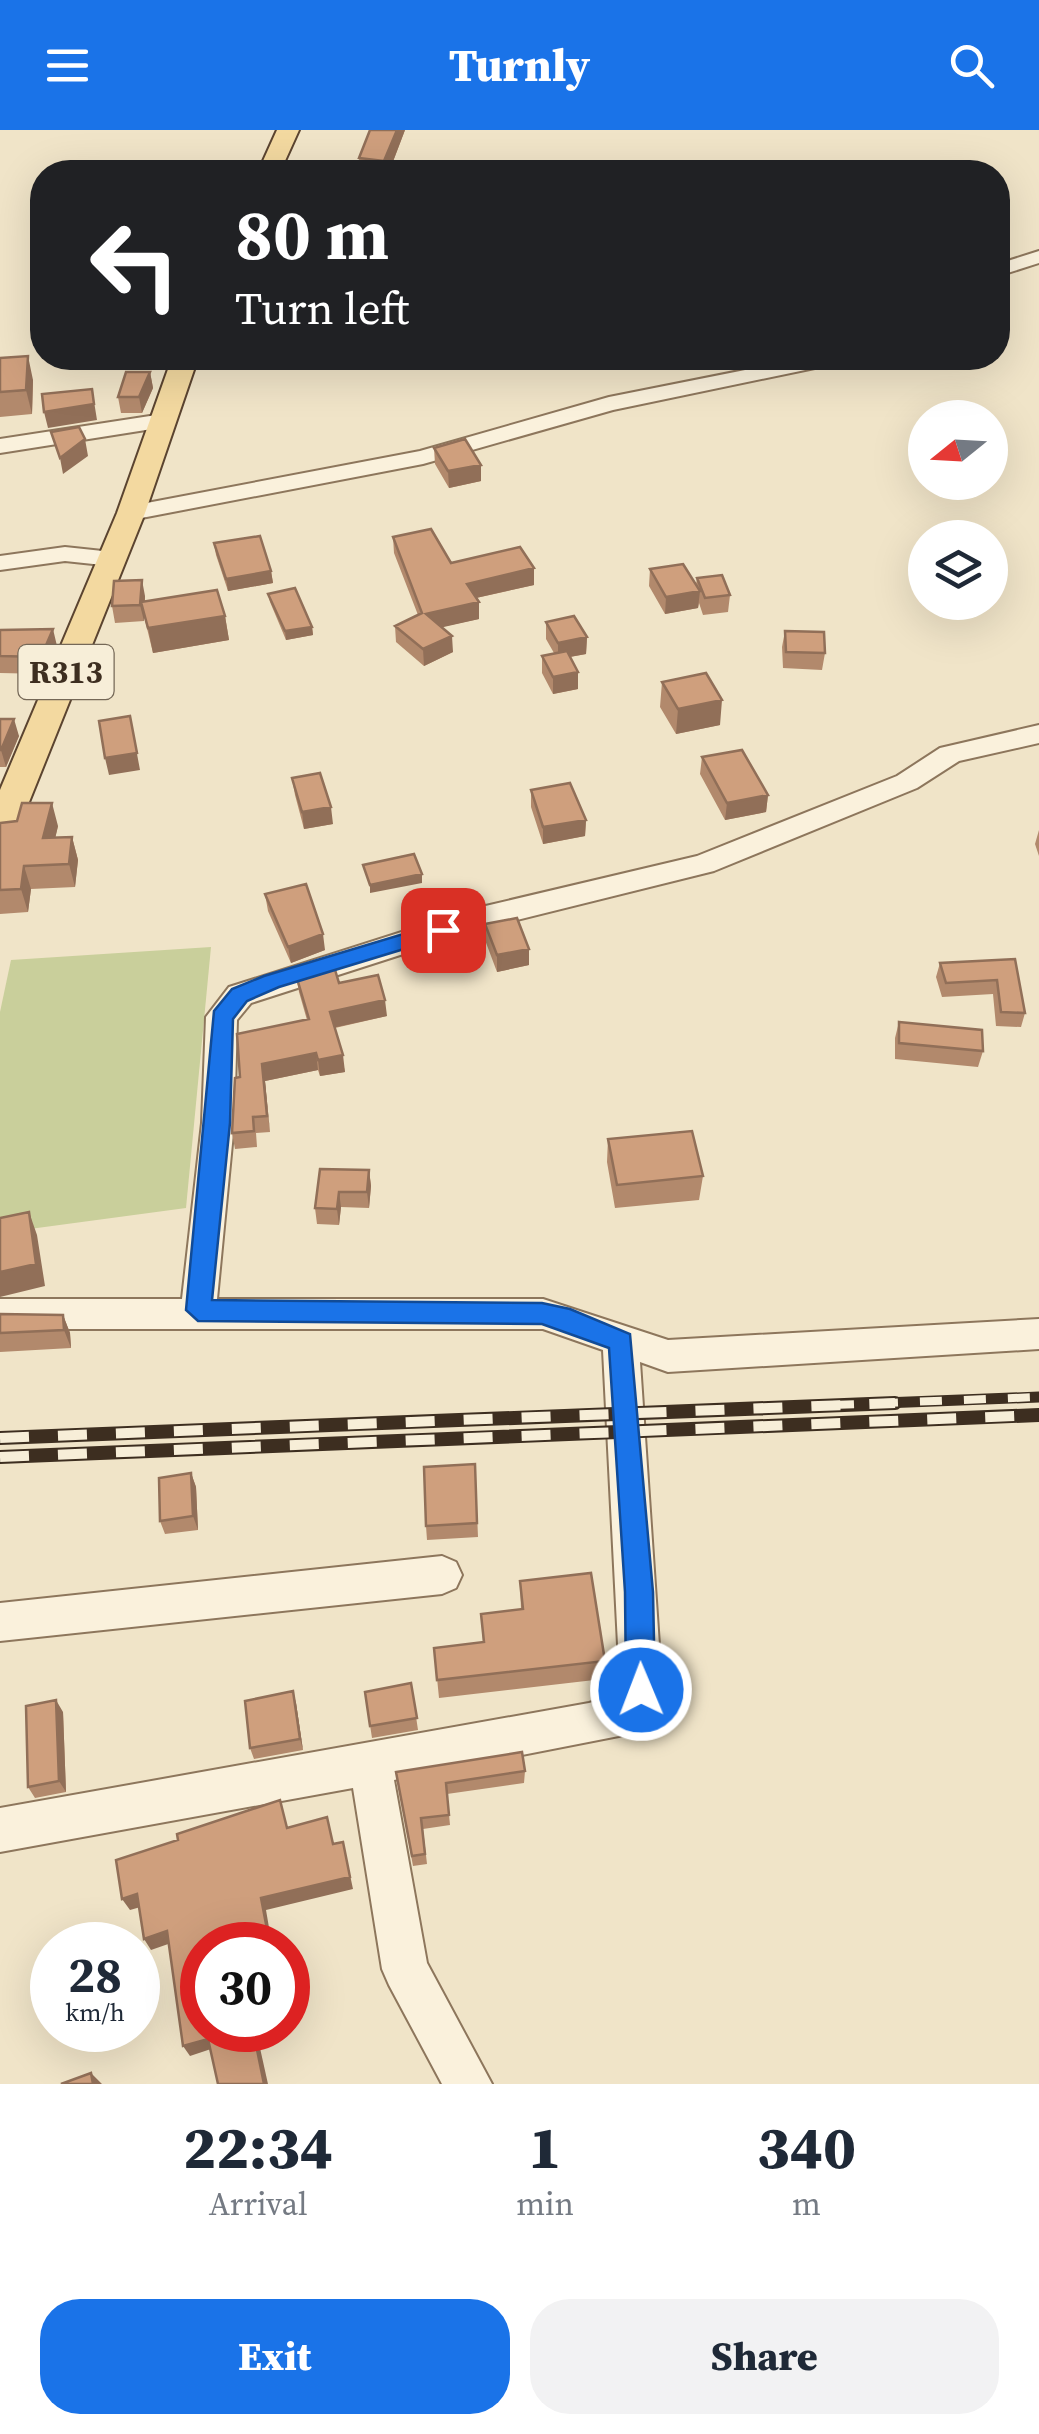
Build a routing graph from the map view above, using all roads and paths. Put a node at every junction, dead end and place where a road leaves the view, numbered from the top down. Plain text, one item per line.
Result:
1 (288, 130) edge
2 (274, 160) edge
3 (1039, 256) edge
4 (1010, 266) edge
5 (181, 370) edge
6 (775, 370) edge
7 (163, 421) junction
8 (0, 446) edge
9 (131, 513) junction
10 (112, 559) junction
11 (0, 563) edge
12 (1039, 734) edge
13 (0, 832) edge
14 (198, 1310) junction
15 (0, 1314) edge
16 (1039, 1334) edge
17 (621, 1342) junction
18 (442, 1575) dead end
19 (0, 1622) edge
20 (370, 1762) junction
21 (0, 1830) edge
22 (468, 2084) edge

1 - 2 main road
3 - 4 street
5 - 7 main road, R313
6 - 9 street
7 - 8 street
7 - 9 main road, R313
9 - 10 main road, R313
10 - 11 street
10 - 13 main road, R313
12 - 14 street
14 - 15 street
14 - 17 street
16 - 17 street
17 - 20 street
18 - 19 street
20 - 21 street
20 - 22 street

